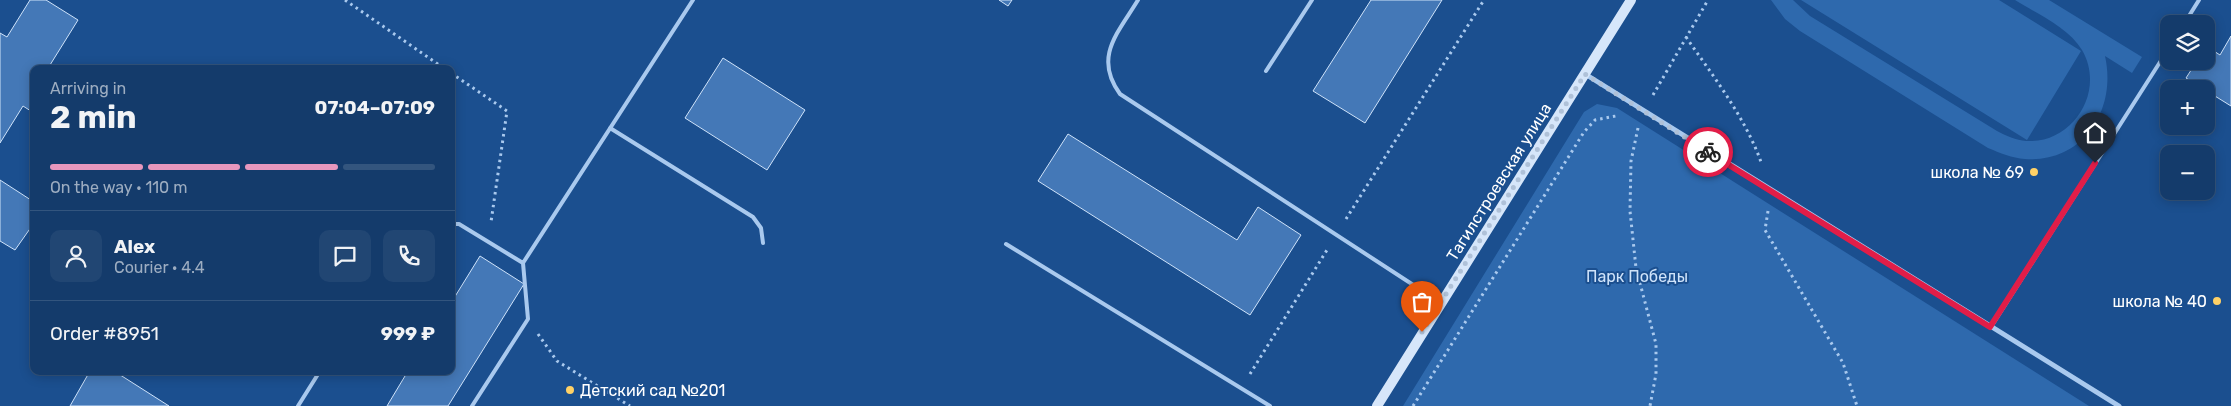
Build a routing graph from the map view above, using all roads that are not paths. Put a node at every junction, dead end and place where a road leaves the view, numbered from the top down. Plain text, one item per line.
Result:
1 (693, 0) edge
2 (1138, 0) edge
3 (1312, 0) edge
4 (1631, 0) edge
5 (2199, 0) edge
6 (2190, 15) edge
7 (2160, 62) edge
8 (1266, 71) dead end
9 (1585, 74) junction
10 (610, 128) junction
11 (455, 224) edge
12 (763, 243) dead end
13 (1006, 244) dead end
14 (523, 263) junction
15 (1441, 303) junction
16 (1990, 327) junction
17 (317, 375) edge
18 (298, 406) edge
19 (472, 406) edge
20 (1270, 406) edge
21 (1377, 406) edge
22 (2119, 406) edge

1 - 10 lane
2 - 15 lane
3 - 8 lane
4 - 9 street, Тагилстроевская улица
5 - 6 lane
7 - 16 lane
9 - 15 street, Тагилстроевская улица
9 - 16 street
10 - 12 lane
10 - 14 lane
11 - 14 lane
13 - 20 lane
14 - 19 lane
15 - 21 street, Тагилстроевская улица
16 - 22 street
17 - 18 lane

